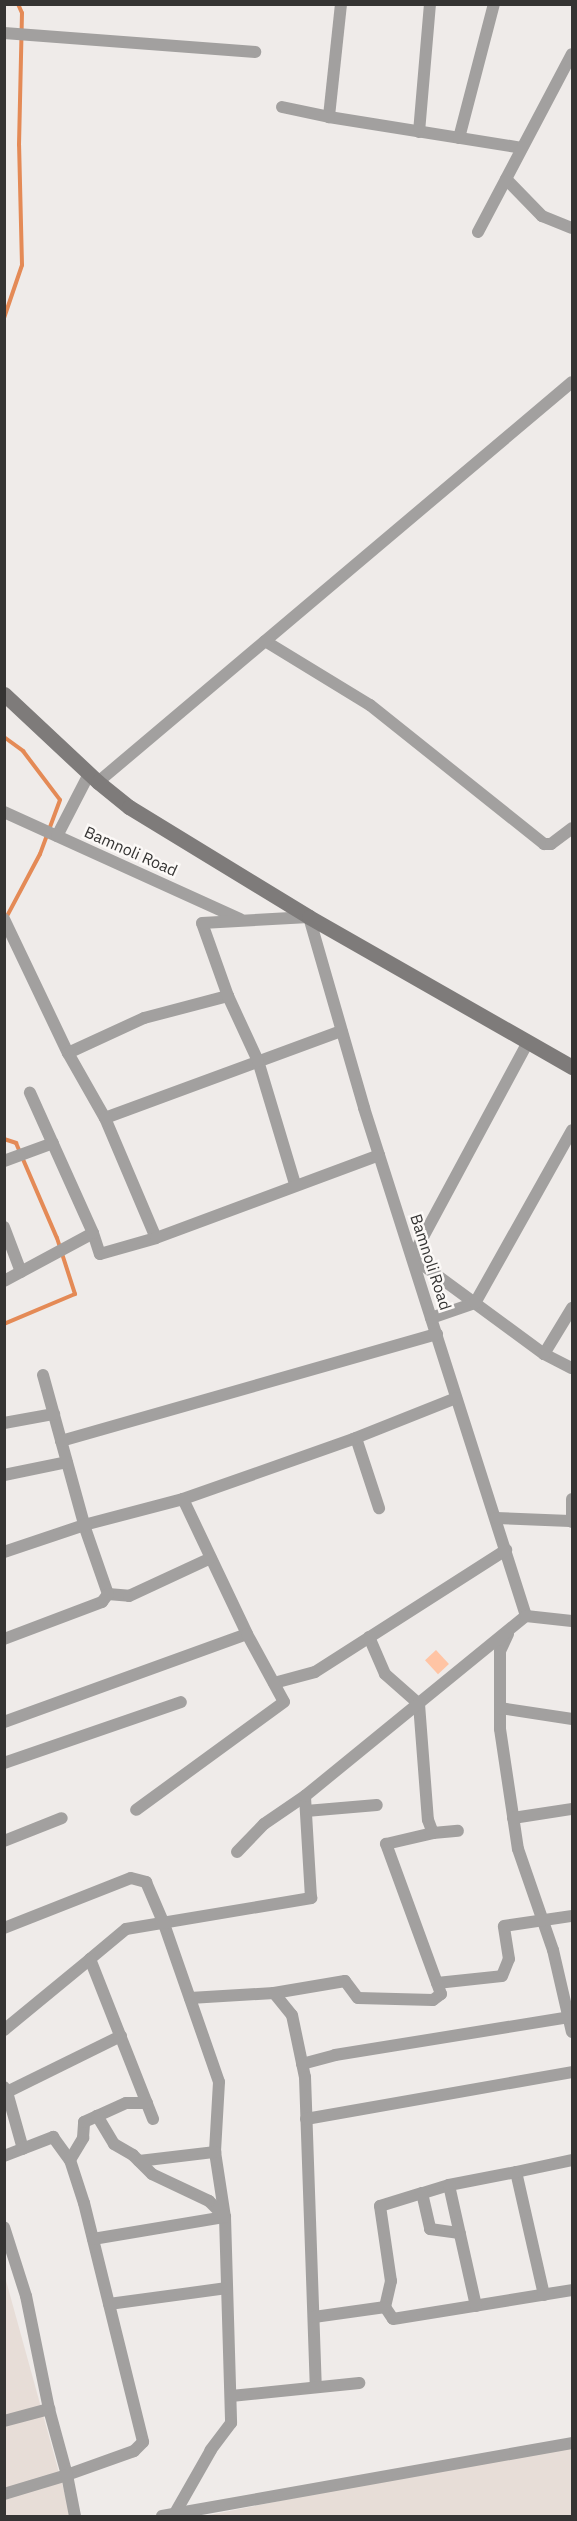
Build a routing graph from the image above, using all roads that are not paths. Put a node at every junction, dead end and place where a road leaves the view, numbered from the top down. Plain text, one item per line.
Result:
1 (341, 4) edge
2 (430, 4) edge
3 (494, 4) edge
4 (4, 33) edge
5 (255, 52) dead end
6 (573, 54) edge
7 (573, 65) edge
8 (555, 86) junction
9 (282, 107) dead end
10 (329, 117) junction
11 (419, 132) junction
12 (459, 138) junction
13 (522, 148) junction
14 (506, 179) junction
15 (573, 228) edge
16 (478, 232) dead end
17 (573, 382) edge
18 (265, 641) junction
19 (4, 694) edge
20 (94, 778) junction
21 (4, 812) edge
22 (573, 828) edge
23 (57, 836) junction
24 (309, 917) junction
25 (4, 919) edge
26 (244, 921) junction
27 (228, 996) junction
28 (342, 1031) junction
29 (528, 1042) junction
30 (68, 1053) junction
31 (258, 1060) junction
32 (573, 1067) edge
33 (30, 1093) dead end
34 (105, 1118) junction
35 (573, 1130) edge
36 (53, 1143) junction
37 (379, 1155) junction
38 (4, 1161) edge
39 (295, 1184) junction
40 (4, 1227) edge
41 (93, 1233) junction
42 (156, 1238) junction
43 (412, 1257) junction
44 (21, 1272) junction
45 (4, 1281) edge
46 (475, 1304) junction
47 (573, 1308) edge
48 (431, 1318) junction
49 (437, 1334) junction
50 (544, 1354) junction
51 (573, 1368) edge
52 (43, 1375) dead end
53 (456, 1398) junction
54 (54, 1414) junction
55 (4, 1424) edge
56 (356, 1438) junction
57 (61, 1441) junction
58 (67, 1462) junction
59 (4, 1475) edge
60 (183, 1499) junction
61 (573, 1499) edge
62 (379, 1508) dead end
63 (496, 1518) junction
64 (572, 1521) edge
65 (84, 1525) junction
66 (506, 1550) junction
67 (4, 1552) edge
68 (211, 1558) junction
69 (108, 1594) junction
70 (526, 1616) junction
71 (573, 1621) edge
72 (509, 1630) junction
73 (248, 1634) junction
74 (369, 1637) junction
75 (4, 1639) edge
76 (274, 1683) junction
77 (181, 1702) dead end
78 (419, 1704) junction
79 (500, 1708) junction
80 (573, 1719) edge
81 (4, 1722) edge
82 (4, 1763) edge
83 (305, 1796) junction
84 (377, 1805) dead end
85 (573, 1809) edge
86 (136, 1810) dead end
87 (306, 1811) junction
88 (62, 1818) dead end
89 (513, 1818) junction
90 (458, 1831) dead end
91 (433, 1833) junction
92 (4, 1841) edge
93 (237, 1852) dead end
94 (573, 1916) edge
95 (542, 1920) junction
96 (165, 1924) junction
97 (4, 1928) edge
98 (90, 1959) junction
99 (437, 1983) junction
100 (274, 1993) junction
101 (190, 1998) junction
102 (568, 2017) junction
103 (4, 2030) edge
104 (573, 2032) edge
105 (120, 2036) junction
106 (302, 2064) junction
107 (573, 2072) edge
108 (6, 2090) edge
109 (147, 2103) junction
110 (98, 2116) junction
111 (153, 2119) dead end
112 (306, 2119) junction
113 (23, 2149) junction
114 (215, 2152) junction
115 (4, 2156) edge
116 (70, 2160) junction
117 (573, 2160) edge
118 (139, 2161) junction
119 (516, 2172) junction
120 (449, 2185) junction
121 (422, 2193) junction
122 (225, 2217) junction
123 (4, 2227) edge
124 (460, 2233) junction
125 (93, 2239) junction
126 (227, 2288) junction
127 (573, 2290) edge
128 (544, 2295) junction
129 (109, 2304) junction
130 (476, 2306) junction
131 (385, 2307) junction
132 (314, 2317) junction
133 (358, 2384) dead end
134 (316, 2386) junction
135 (231, 2396) junction
136 (49, 2409) junction
137 (4, 2421) edge
138 (573, 2443) edge
139 (67, 2475) junction
140 (4, 2494) edge
141 (175, 2513) junction
142 (75, 2517) edge
143 (162, 2517) edge

1 - 10 street
2 - 11 street
3 - 12 street
4 - 5 street
6 - 8 street
7 - 8 street
8 - 13 street
9 - 10 street
10 - 11 street
11 - 12 street
12 - 13 street
13 - 14 street
14 - 15 street
14 - 16 street
17 - 18 street
18 - 20 street
18 - 22 street
19 - 20 main road
20 - 23 street
20 - 24 main road
21 - 23 street, Bamnoli Road
23 - 26 street, Bamnoli Road
24 - 26 street
24 - 28 street, Bamnoli Road
24 - 29 main road
25 - 30 street
26 - 27 street
27 - 30 street
27 - 31 street
28 - 31 street
28 - 37 street, Bamnoli Road
29 - 32 main road
29 - 43 street
30 - 34 street
31 - 34 street
31 - 39 street
33 - 36 street
34 - 42 street
35 - 46 street
36 - 38 street
36 - 41 street
37 - 39 street
37 - 43 street, Bamnoli Road
39 - 42 street
40 - 44 street
41 - 42 street
41 - 44 street
43 - 46 street
43 - 48 street, Bamnoli Road
44 - 45 street
46 - 48 street
46 - 50 street
47 - 50 street
48 - 49 street, Bamnoli Road
49 - 53 street, Bamnoli Road
49 - 57 street
50 - 51 street
52 - 54 street
53 - 56 street
53 - 63 street, Bamnoli Road
54 - 55 street
54 - 57 street
56 - 60 street
56 - 62 street
57 - 58 street
58 - 59 street
58 - 65 street
60 - 65 street
60 - 68 street
61 - 64 street
63 - 64 street
63 - 66 street, Bamnoli Road
65 - 67 street
65 - 69 street
66 - 70 street, Bamnoli Road
66 - 74 street
68 - 69 street
68 - 73 street
69 - 75 street
70 - 71 street
70 - 72 street
72 - 78 street
72 - 79 street
73 - 76 street
73 - 81 street
74 - 76 street
74 - 78 street
76 - 86 street
77 - 82 street
78 - 83 street
78 - 91 street
79 - 80 street
79 - 89 street
83 - 87 street
83 - 93 street
84 - 87 street
85 - 89 street
87 - 96 street
88 - 92 street
89 - 95 street
90 - 91 street
91 - 99 street
94 - 95 street
95 - 99 street
95 - 102 street
96 - 97 street
96 - 98 street
96 - 101 street
98 - 103 street
98 - 105 street
99 - 100 street
100 - 101 street
100 - 106 street
101 - 114 street
102 - 104 street
102 - 106 street
105 - 108 street
105 - 109 street
106 - 112 street
107 - 112 street
108 - 113 street
109 - 110 street
109 - 111 street
110 - 116 street
110 - 118 street
112 - 132 street
113 - 115 street
113 - 116 street
114 - 118 street
114 - 122 street
116 - 125 street
117 - 119 street
118 - 122 street
119 - 120 street
119 - 128 street
120 - 121 street
120 - 124 street
121 - 124 street
121 - 131 street
122 - 125 street
122 - 126 street
123 - 136 street
124 - 130 street
125 - 129 street
126 - 129 street
126 - 135 street
127 - 128 street
128 - 130 street
129 - 139 street
130 - 131 street
131 - 132 street
132 - 134 street
133 - 134 street
134 - 135 street
135 - 141 street
136 - 137 street
136 - 139 street
138 - 141 street
139 - 140 street
139 - 142 street
141 - 143 street

